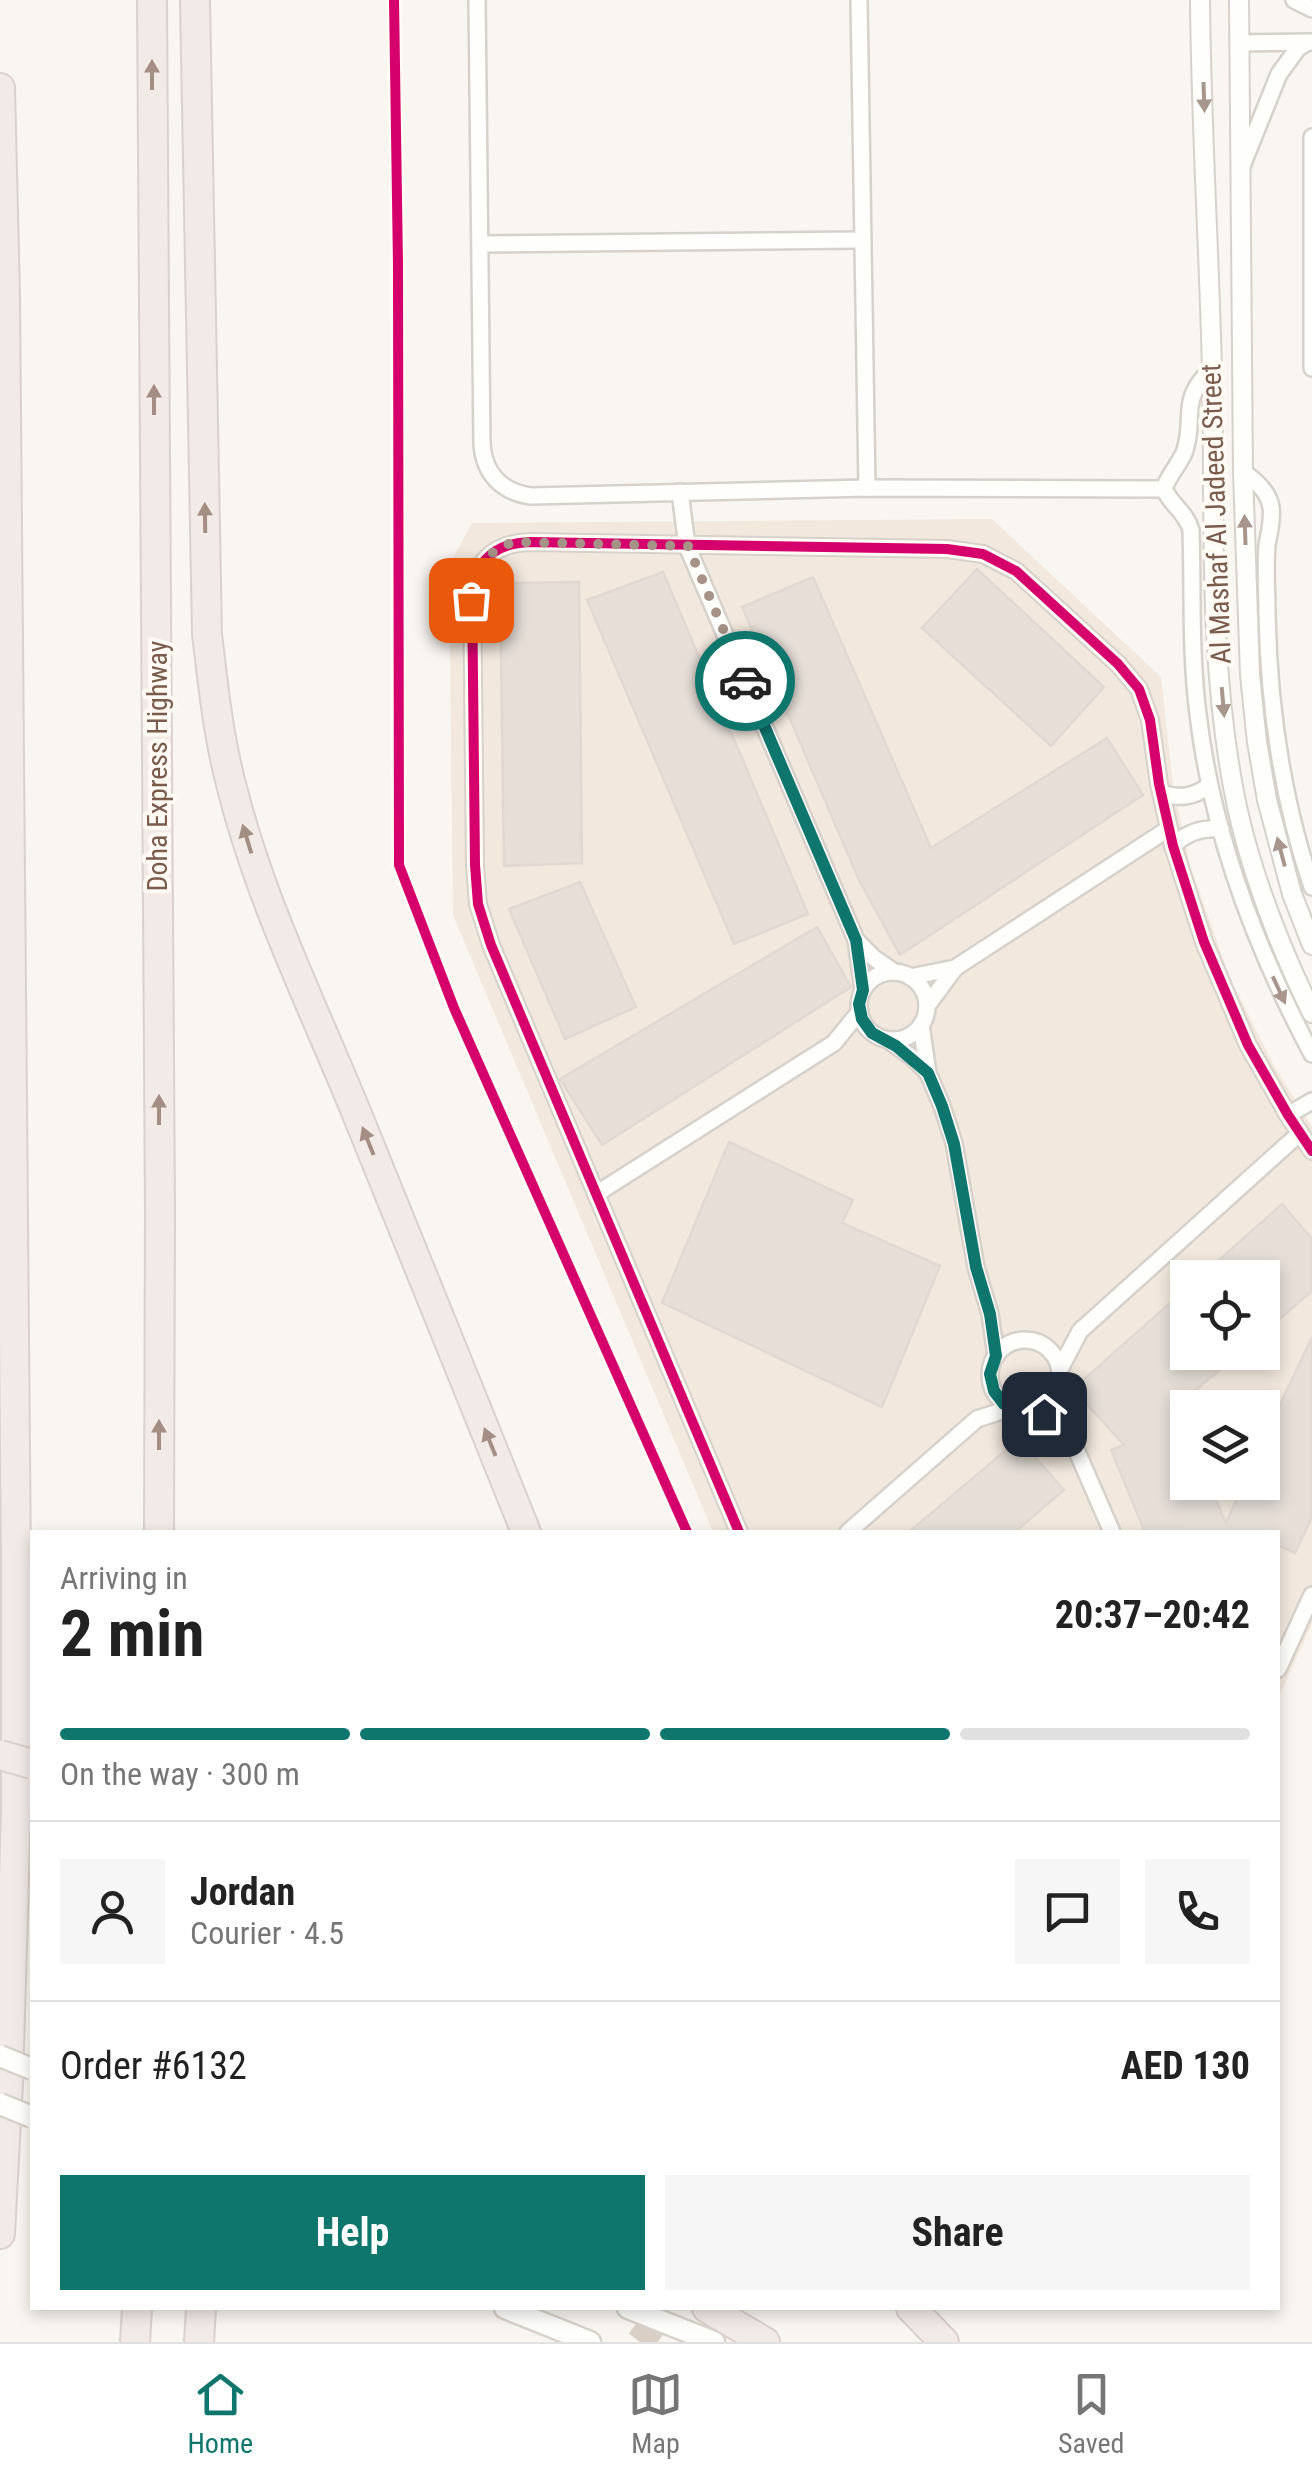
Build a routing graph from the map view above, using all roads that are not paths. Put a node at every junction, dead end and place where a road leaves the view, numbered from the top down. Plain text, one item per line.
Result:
1 (152, 0) edge
2 (195, 0) edge
3 (478, 0) edge
4 (859, 0) edge
5 (1200, 0) edge
6 (1239, 0) edge
7 (1294, 0) edge
8 (1312, 9) edge
9 (1310, 42) edge
10 (1238, 43) junction
11 (0, 88) edge
12 (1312, 137) edge
13 (1239, 174) junction
14 (862, 240) junction
15 (480, 244) junction
16 (1312, 368) edge
17 (1212, 369) junction
18 (1243, 472) junction
19 (867, 488) junction
20 (1164, 489) junction
21 (680, 492) junction
22 (688, 546) junction
23 (1192, 579) junction
24 (1216, 602) junction
25 (1210, 786) junction
26 (1161, 793) junction
27 (1168, 828) junction
28 (1221, 828) junction
29 (1173, 846) junction
30 (1312, 887) edge
31 (856, 940) junction
32 (1312, 945) edge
33 (955, 968) junction
34 (902, 975) junction
35 (863, 990) junction
36 (927, 1006) junction
37 (860, 1011) junction
38 (1312, 1013) edge
39 (921, 1025) junction
40 (884, 1038) junction
41 (834, 1043) junction
42 (1312, 1054) edge
43 (928, 1073) junction
44 (1312, 1101) edge
45 (1288, 1115) junction
46 (1308, 1143) edge
47 (596, 1194) junction
48 (990, 1314) junction
49 (1080, 1331) junction
50 (1018, 1341) junction
51 (1037, 1342) junction
52 (996, 1356) junction
53 (1060, 1369) junction
54 (991, 1384) junction
55 (1056, 1394) junction
56 (1012, 1408) junction
57 (1036, 1410) junction
58 (977, 1419) junction
59 (1068, 1431) junction
60 (159, 1530) edge
61 (525, 1530) edge
62 (738, 1530) edge
63 (850, 1530) edge
64 (1111, 1530) edge
65 (1312, 1595) edge
66 (1280, 1665) edge
67 (0, 1756) edge
68 (30, 1764) edge
69 (0, 2056) edge
70 (30, 2068) edge
71 (0, 2104) edge
72 (30, 2115) edge
73 (0, 2234) edge
74 (136, 2310) edge
75 (200, 2310) edge
76 (511, 2310) edge
77 (633, 2310) edge
78 (710, 2310) edge
79 (912, 2310) edge
80 (135, 2342) edge
81 (200, 2342) edge
82 (590, 2342) edge
83 (714, 2342) edge
84 (765, 2342) edge
85 (944, 2342) edge

60 -> 1 highway, Doha Express Highway
61 -> 2 highway
3 - 15 street
4 - 14 street
5 -> 17 street, Al Mashaf Al Jadeed Street
6 - 10 street, Al Mashaf Al Jadeed Street
7 - 8 street
9 - 10 street
9 - 13 street
10 - 13 street, Al Mashaf Al Jadeed Street
11 - 73 highway
12 - 16 street
13 - 18 street, Al Mashaf Al Jadeed Street
14 - 15 street
14 - 19 street
15 - 21 street
17 - 20 street
17 - 24 street, Al Mashaf Al Jadeed Street
18 - 30 street
32 -> 18 street, Al Mashaf Al Jadeed Street
19 - 20 street
19 - 21 street
20 - 23 street
21 - 22 street
22 - 26 street
22 - 31 street
22 - 47 street
23 - 24 street
23 - 25 street
24 -> 38 street, Al Mashaf Al Jadeed Street
25 - 26 street
25 - 28 street
26 - 27 street
27 - 29 street
27 - 33 street
28 - 29 street
28 -> 42 street
29 - 45 street
31 - 34 street
31 - 35 street
33 - 34 street
33 - 36 street
34 - 35 street
34 - 36 street
35 - 37 street
36 - 39 street
37 - 40 street
37 - 41 street
39 - 40 street
39 - 43 street
40 - 41 street
40 - 43 street
41 - 47 street
43 - 48 street
44 - 45 street
45 - 46 street
46 - 49 street
47 - 62 street
48 - 50 street
48 - 52 street
49 - 51 street
49 - 53 street
50 - 51 street
50 - 52 street
51 - 53 street
52 - 54 street
53 - 55 street
54 - 56 street
54 - 58 street
55 - 57 street
55 - 59 street
56 - 57 street
56 - 58 street
57 - 59 street
58 - 63 street
59 - 64 street
65 - 66 street
67 - 68 highway, bridge
69 - 70 main road, bridge
71 - 72 main road, bridge
74 - 80 highway
75 - 81 highway
76 - 82 main road
77 - 83 main road
78 - 84 highway
79 - 85 highway

